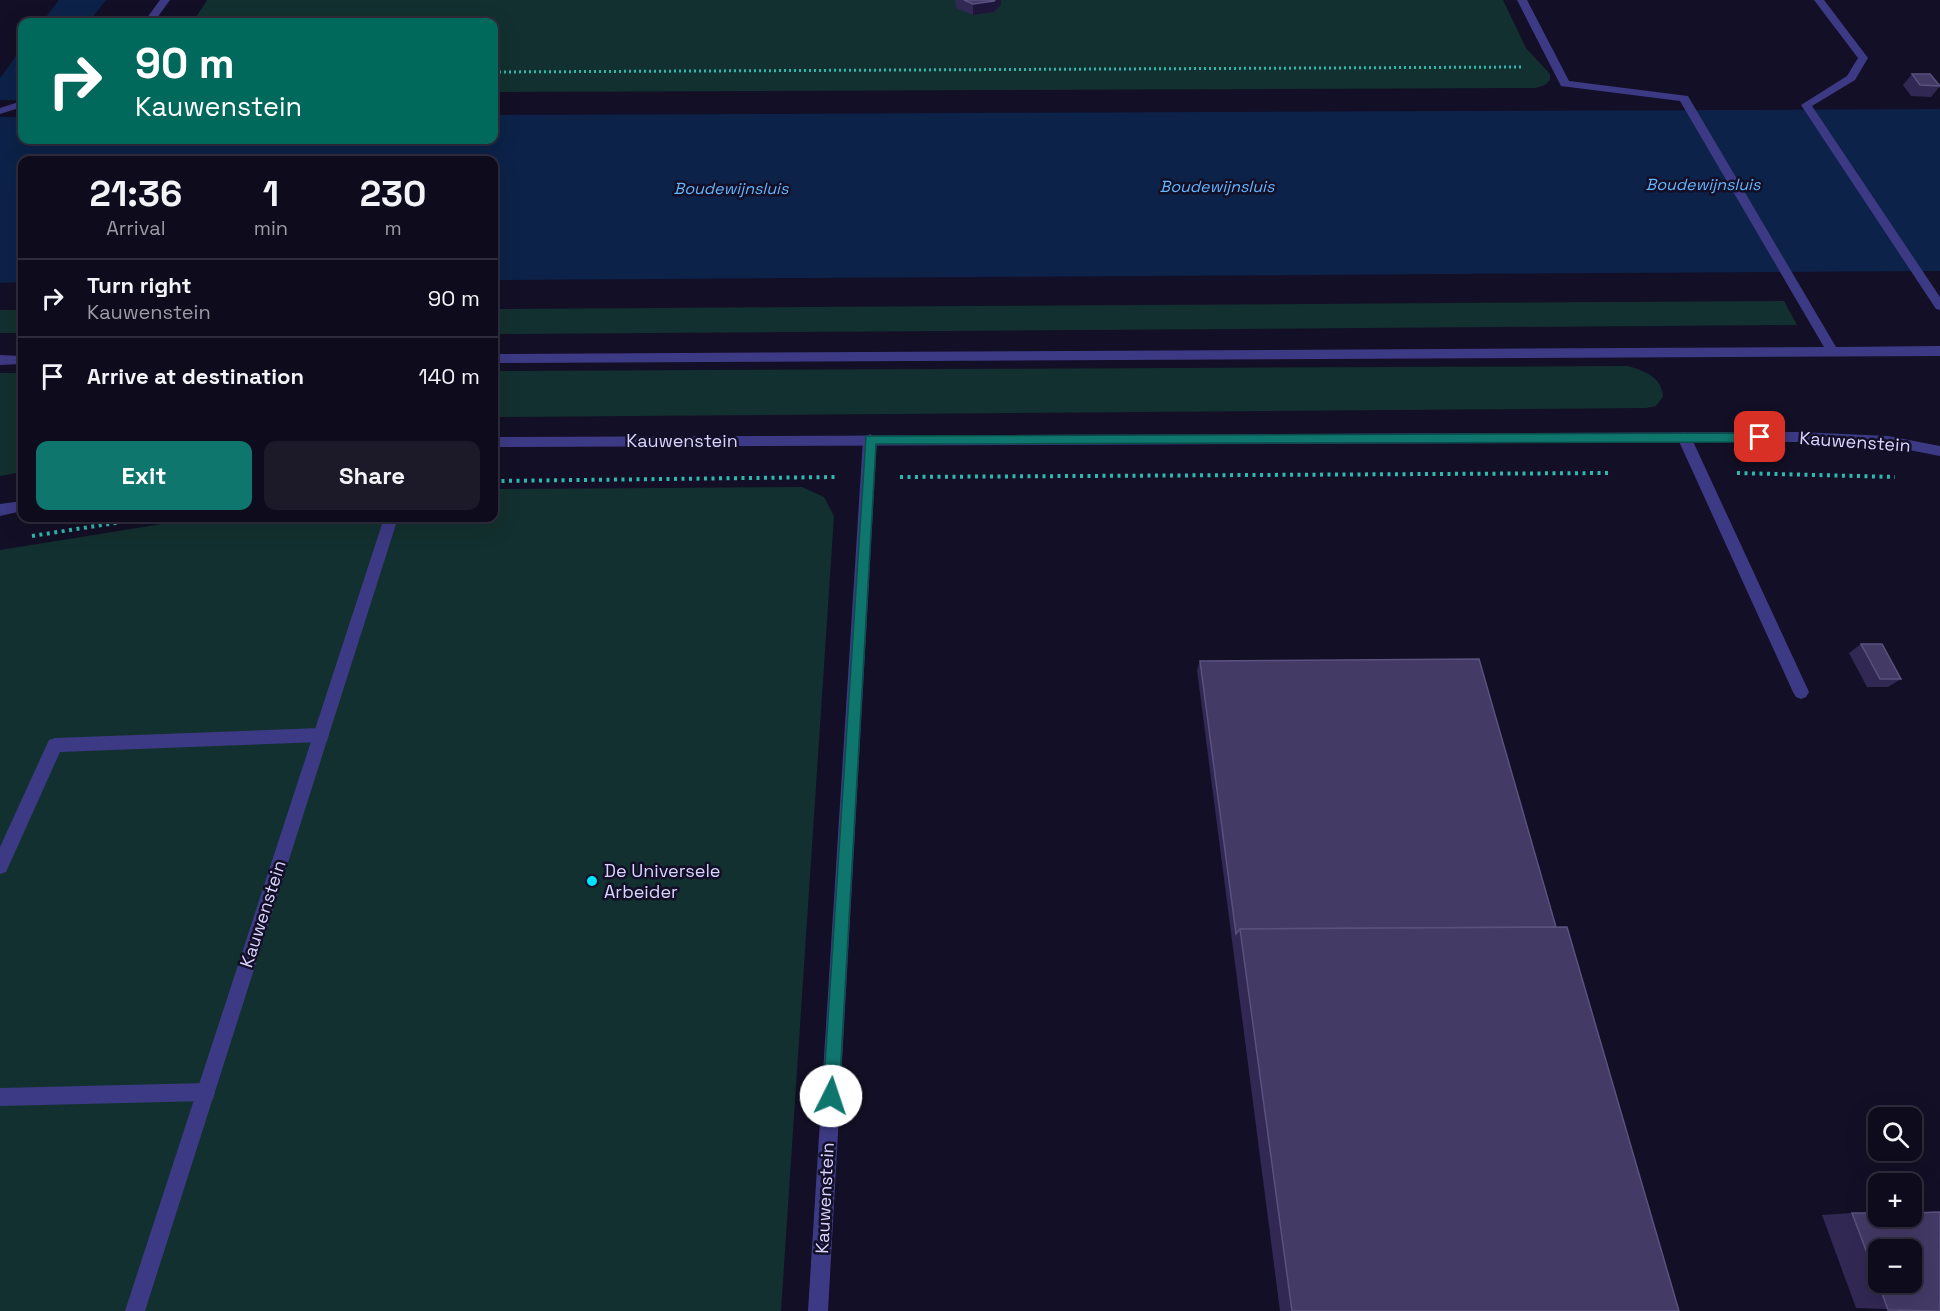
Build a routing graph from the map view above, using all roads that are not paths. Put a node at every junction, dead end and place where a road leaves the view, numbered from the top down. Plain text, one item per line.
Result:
1 (165, 0) edge
2 (1522, 0) edge
3 (1819, 0) edge
4 (152, 18) edge
5 (18, 105) edge
6 (0, 111) edge
7 (1940, 306) edge
8 (1940, 351) edge
9 (1833, 352) junction
10 (498, 358) edge
11 (0, 360) edge
12 (18, 360) edge
13 (1684, 437) junction
14 (870, 439) junction
15 (498, 442) edge
16 (1940, 451) edge
17 (18, 507) edge
18 (0, 510) edge
19 (390, 522) edge
20 (1801, 692) dead end
21 (321, 735) junction
22 (0, 866) edge
23 (206, 1092) junction
24 (0, 1097) edge
25 (135, 1311) edge
26 (818, 1311) edge

1 - 4 street
2 - 9 street
3 - 7 street
5 - 6 street
8 - 9 street
9 - 10 street
11 - 12 street
13 - 14 street, Kauwenstein
13 - 16 street, Kauwenstein
13 - 20 street
14 - 15 street, Kauwenstein
14 - 26 street, Kauwenstein
17 - 18 street
19 - 21 street, Kauwenstein
21 - 22 street
21 - 23 street, Kauwenstein
23 - 24 street
23 - 25 street, Kauwenstein

